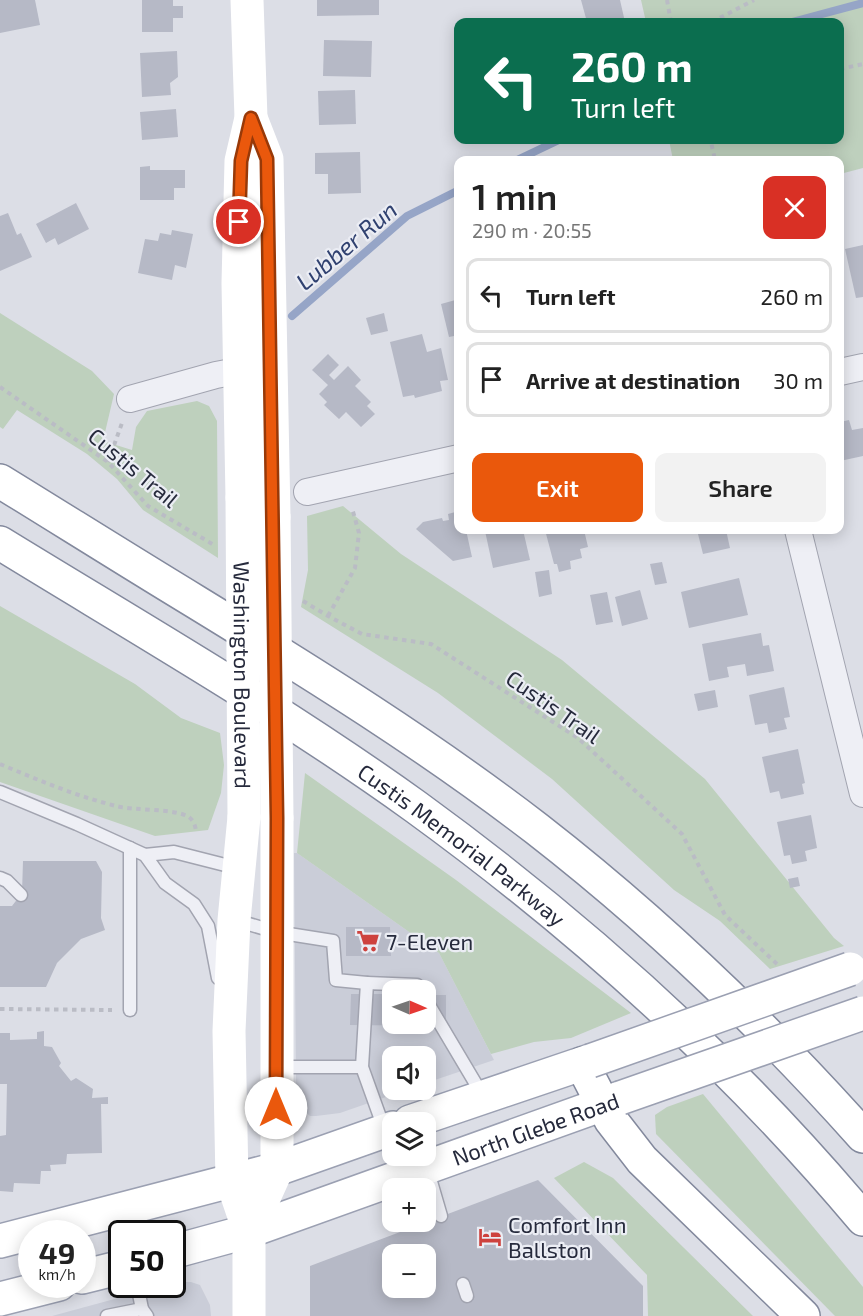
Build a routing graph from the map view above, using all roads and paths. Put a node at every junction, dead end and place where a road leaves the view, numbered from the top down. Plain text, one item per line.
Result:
1 (247, 0) edge
2 (667, 0) edge
3 (754, 0) edge
4 (670, 18) edge
5 (720, 18) edge
6 (863, 64) edge
7 (844, 68) edge
8 (863, 367) edge
9 (254, 368) junction
10 (844, 371) edge
11 (0, 387) edge
12 (130, 399) joint
13 (454, 459) edge
14 (108, 462) junction
15 (0, 481) edge
16 (346, 484) junction
17 (307, 492) dead end
18 (799, 534) edge
19 (0, 543) edge
20 (220, 549) dead end
21 (294, 595) dead end
22 (328, 616) junction
23 (0, 764) edge
24 (0, 792) edge
25 (863, 794) edge
26 (196, 833) dead end
27 (130, 848) junction
28 (145, 855) junction
29 (239, 868) junction
30 (0, 878) edge
31 (0, 885) edge
32 (234, 920) junction
33 (276, 932) junction
34 (779, 966) dead end
35 (857, 967) edge
36 (366, 983) junction
37 (382, 984) edge
38 (0, 1009) edge
39 (130, 1010) joint
40 (863, 1012) edge
41 (436, 1017) edge
42 (229, 1031) junction
43 (586, 1063) junction
44 (276, 1067) junction
45 (362, 1067) junction
46 (484, 1097) junction
47 (610, 1101) junction
48 (388, 1112) edge
49 (436, 1113) edge
50 (382, 1132) edge
51 (863, 1136) edge
52 (427, 1168) junction
53 (277, 1169) junction
54 (232, 1181) junction
55 (441, 1216) dead end
56 (863, 1219) edge
57 (249, 1231) junction
58 (0, 1241) edge
59 (186, 1248) edge
60 (464, 1284) dead end
61 (18, 1294) edge
62 (467, 1296) dead end
63 (0, 1299) edge
64 (145, 1312) edge
65 (107, 1316) edge
66 (249, 1316) edge
67 (803, 1316) edge

1 - 9 main road, Washington Boulevard
2 - 4 path
3 - 5 path
6 - 7 path
8 - 10 street
9 - 12 street
9 - 29 main road, Washington Boulevard, bridge
9 - 33 main road, Washington Boulevard, bridge
11 - 14 path, Custis Trail
12 - 14 path
13 - 16 street
14 - 20 path, Custis Trail
15 - 51 main road
16 - 17 street
16 - 22 path
18 - 25 street
19 - 56 main road, Custis Memorial Parkway
21 - 22 path, Custis Trail
22 - 34 path, Custis Trail
23 - 26 path
24 - 27 lane
27 - 28 lane
27 - 39 lane
28 - 29 lane
28 - 42 lane
29 - 32 main road, Washington Boulevard
30 - 31 lane
32 - 33 lane
32 - 42 main road, Washington Boulevard
33 - 36 lane
33 - 44 main road, Washington Boulevard
35 - 43 main road, North Glebe Road, bridge
36 - 37 lane
36 - 45 lane
38 - 39 path
40 - 47 main road, North Glebe Road, bridge
41 - 46 lane
42 - 54 main road, Washington Boulevard
43 - 46 main road, North Glebe Road
43 - 47 main road
44 - 45 lane
44 - 53 main road, Washington Boulevard
45 - 48 lane
46 - 49 main road, North Glebe Road
47 - 52 main road, North Glebe Road
47 - 67 main road
50 - 53 main road, North Glebe Road
52 - 55 lane
52 - 57 main road, North Glebe Road
53 - 54 main road, North Glebe Road
53 - 57 main road, Washington Boulevard
54 - 57 main road, Washington Boulevard
54 - 58 main road, North Glebe Road
57 - 59 main road, North Glebe Road
57 - 66 main road, Washington Boulevard
60 - 62 lane
61 - 63 main road
64 - 65 lane

